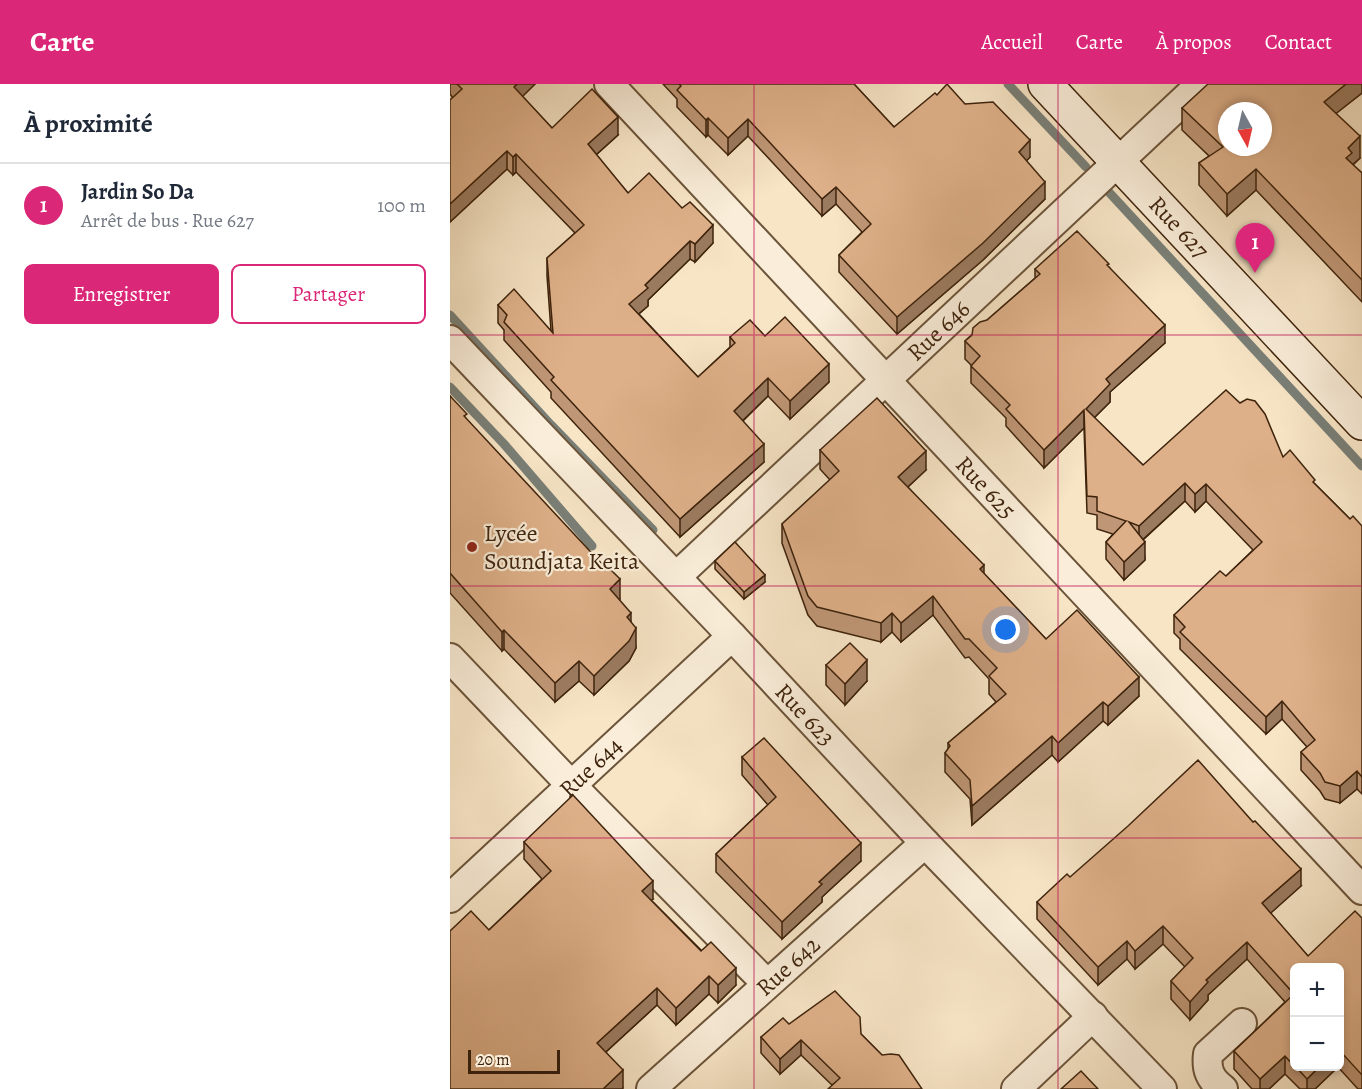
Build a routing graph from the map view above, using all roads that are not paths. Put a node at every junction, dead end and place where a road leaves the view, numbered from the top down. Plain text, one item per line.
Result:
1 (609, 84) edge
2 (1045, 84) edge
3 (1201, 84) edge
4 (1118, 162) junction
5 (450, 340) edge
6 (885, 380) junction
7 (1362, 423) edge
8 (676, 577) junction
9 (732, 636) junction
10 (454, 670) edge
11 (571, 785) junction
12 (925, 843) junction
13 (1362, 890) edge
14 (450, 898) edge
15 (766, 983) junction
16 (1093, 1016) junction
17 (1242, 1023) dead end
18 (651, 1089) edge
19 (1016, 1089) edge
20 (1162, 1089) edge
21 (1223, 1089) edge

1 - 6 street, Rue 625
2 - 4 street, Rue 627
3 - 4 street, Rue 646
4 - 6 street, Rue 646
4 - 7 street, Rue 627
5 - 8 street, Rue 623
6 - 8 street, Rue 646
6 - 13 street, Rue 625
8 - 9 street, Rue 623
9 - 11 street, Rue 644
9 - 12 street, Rue 623
10 - 11 street
11 - 14 street, Rue 644
11 - 15 street
12 - 15 street, Rue 642
12 - 16 street, Rue 623
15 - 18 street, Rue 642
16 - 19 street
16 - 20 street, Rue 623
17 - 21 street

